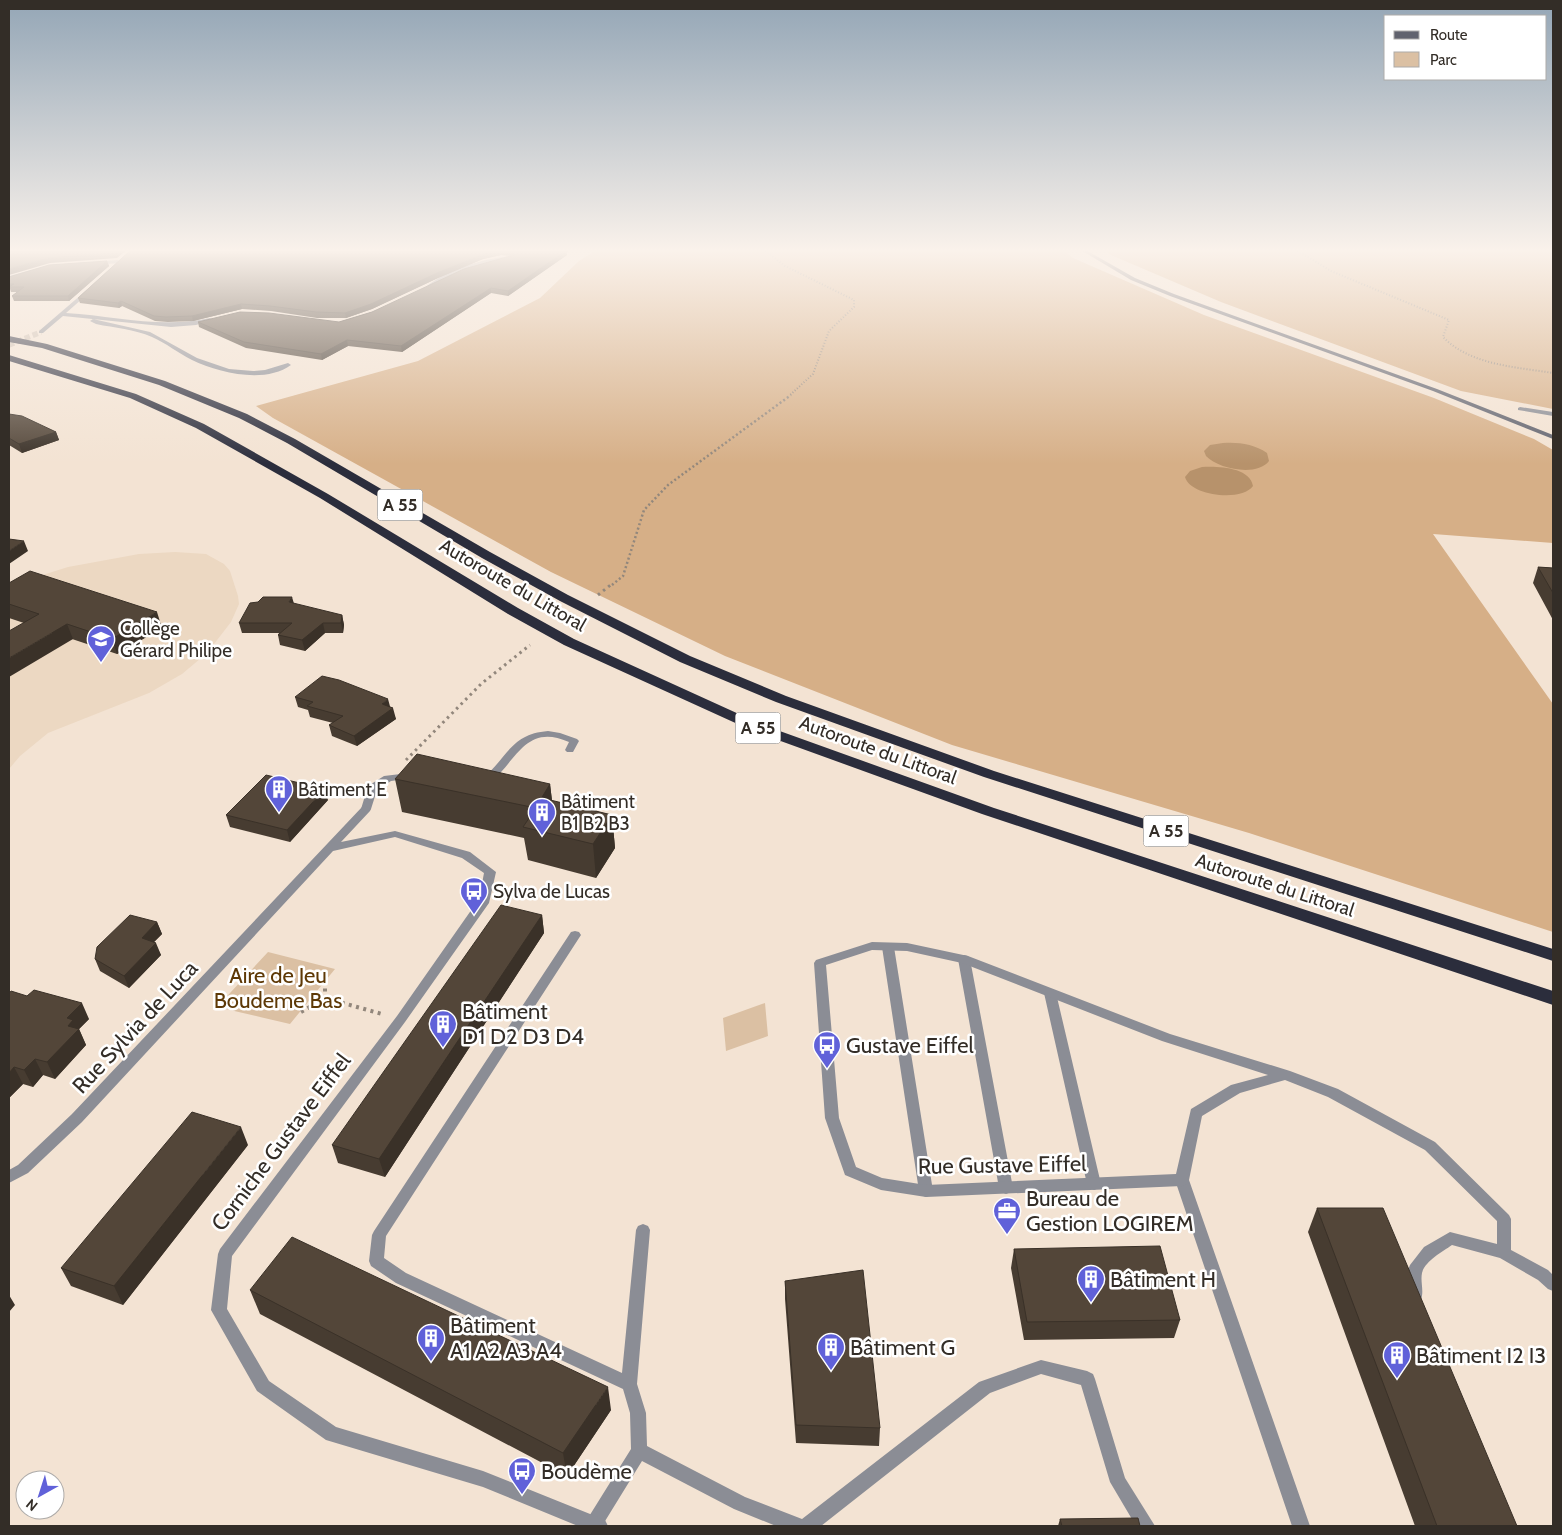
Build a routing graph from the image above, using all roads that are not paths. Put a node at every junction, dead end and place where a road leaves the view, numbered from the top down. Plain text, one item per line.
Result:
1 (54, 321) edge
2 (93, 321) edge
3 (119, 321) edge
4 (209, 321) edge
5 (1243, 321) edge
6 (41, 332) tunnel mouth
7 (9, 338) edge
8 (9, 358) edge
9 (288, 365) dead end
10 (1520, 409) dead end
11 (1553, 414) edge
12 (1553, 437) edge
13 (570, 750) dead end
14 (422, 778) edge
15 (480, 782) edge
16 (331, 848) junction
17 (575, 935) dead end
18 (888, 947) junction
19 (1553, 955) edge
20 (964, 959) junction
21 (1050, 993) junction
22 (1553, 998) edge
23 (1285, 1075) junction
24 (9, 1177) edge
25 (1182, 1180) junction
26 (1094, 1184) junction
27 (1006, 1188) junction
28 (926, 1191) junction
29 (642, 1230) dead end
30 (1504, 1253) junction
31 (1553, 1284) edge
32 (1416, 1314) edge
33 (630, 1384) junction
34 (639, 1451) junction
35 (590, 1524) edge
36 (797, 1526) edge
37 (807, 1526) edge
38 (1146, 1526) edge
39 (1301, 1526) edge

1 - 6 street
2 - 9 street
3 - 4 street
5 - 12 main road
7 - 19 highway, Autoroute du Littoral / A 55
8 - 22 highway, Autoroute du Littoral / A 55
10 - 11 street
13 - 15 street
14 - 16 street, Rue Sylvia de Luca
16 - 24 street, Rue Sylvia de Luca
16 - 35 street, Corniche Gustave Eiffel
17 - 33 street
18 - 20 street, Rue Gustave Eiffel
18 - 28 street
18 - 28 street, Rue Gustave Eiffel
20 - 21 street, Rue Gustave Eiffel
20 - 27 street
21 - 23 street, Rue Gustave Eiffel
21 - 26 street
23 - 25 street
23 - 30 street, Rue Gustave Eiffel
25 - 26 street, Rue Gustave Eiffel
25 - 39 street
26 - 27 street, Rue Gustave Eiffel
27 - 28 street, Rue Gustave Eiffel
29 - 33 street
30 - 31 street
30 - 32 street
33 - 34 street
34 - 35 street
34 - 36 street
37 - 38 street

